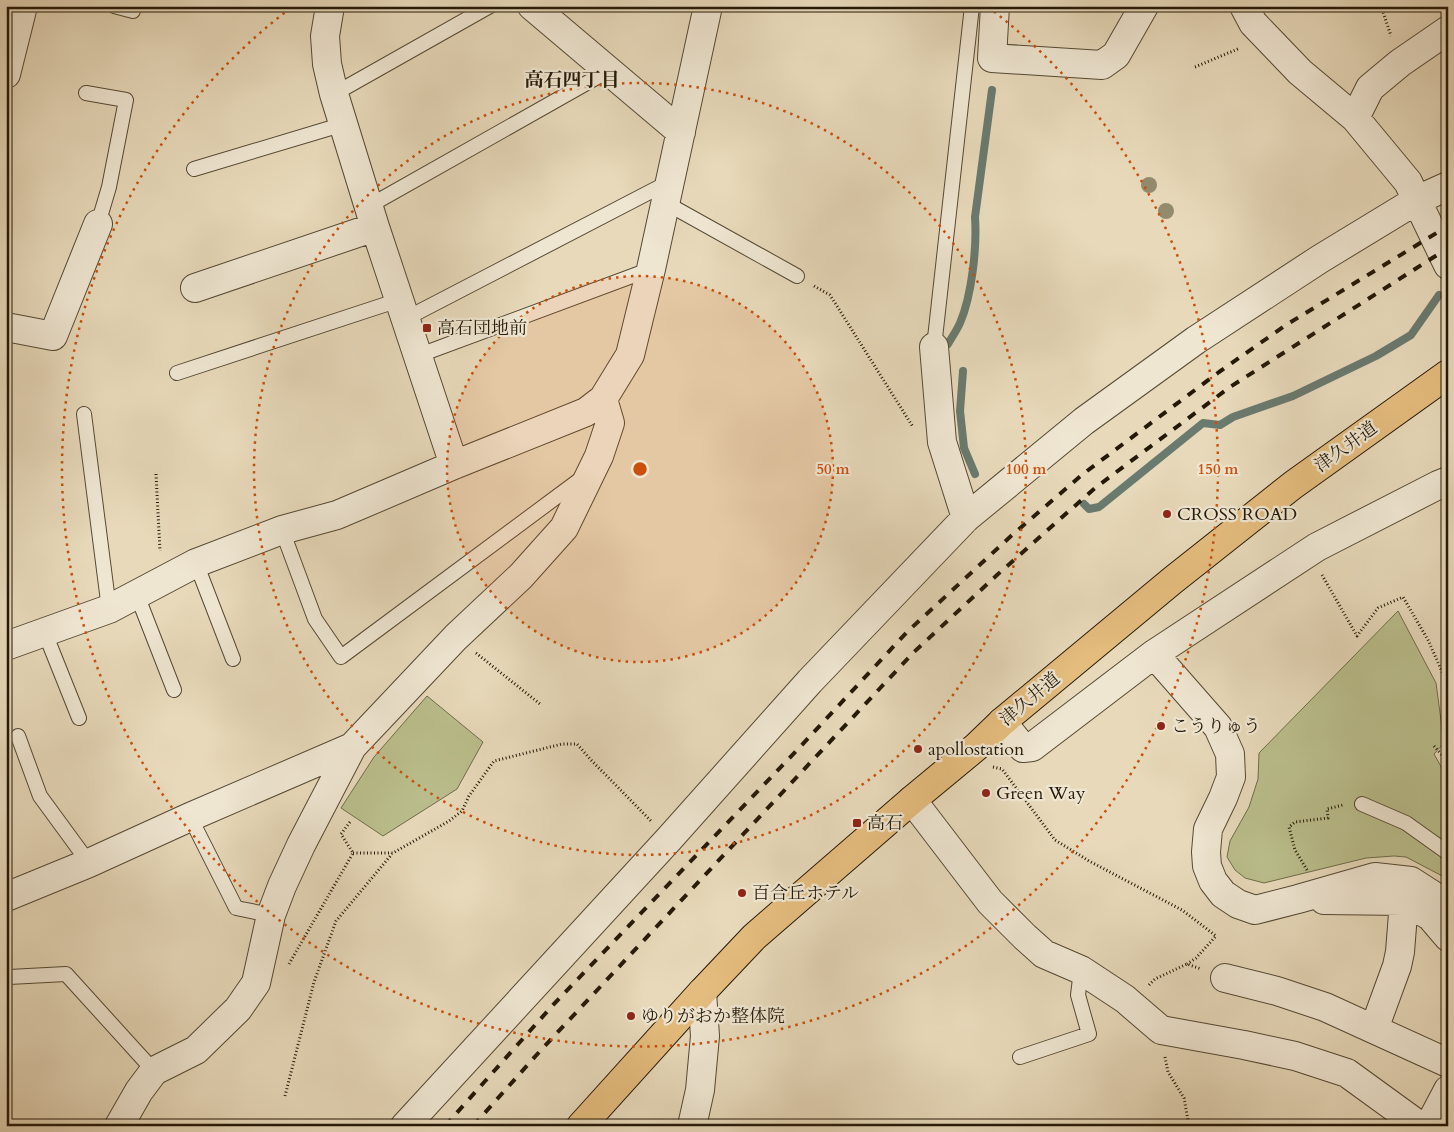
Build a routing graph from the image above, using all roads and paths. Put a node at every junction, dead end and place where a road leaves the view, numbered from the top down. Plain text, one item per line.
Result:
1 (23, 6) edge
2 (114, 6) edge
3 (330, 6) edge
4 (490, 6) edge
5 (532, 6) edge
6 (708, 6) edge
7 (972, 6) edge
8 (995, 6) edge
9 (1144, 6) edge
10 (1244, 6) edge
11 (1381, 6) edge
12 (133, 11) dead end
13 (1448, 30) edge
14 (1266, 37) junction
15 (1393, 40) dead end
16 (1195, 67) dead end
17 (608, 71) junction
18 (6, 74) edge
19 (86, 92) dead end
20 (334, 94) junction
21 (1355, 118) junction
22 (344, 124) junction
23 (681, 132) junction
24 (194, 169) dead end
25 (1448, 186) edge
26 (667, 192) junction
27 (1417, 200) junction
28 (372, 217) junction
29 (98, 224) joint
30 (1448, 265) edge
31 (651, 269) junction
32 (797, 276) joint
33 (194, 288) dead end
34 (402, 309) junction
35 (6, 327) edge
36 (934, 347) joint
37 (417, 356) junction
38 (177, 373) dead end
39 (1448, 374) edge
40 (603, 399) junction
41 (84, 414) dead end
42 (942, 442) junction
43 (454, 465) junction
44 (593, 470) junction
45 (156, 474) dead end
46 (1448, 482) edge
47 (966, 518) junction
48 (282, 530) junction
49 (196, 564) junction
50 (162, 582) junction
51 (1329, 590) dead end
52 (137, 595) junction
53 (109, 609) junction
54 (45, 633) junction
55 (456, 637) junction
56 (6, 646) edge
57 (1154, 654) junction
58 (233, 659) dead end
59 (1448, 685) edge
60 (174, 690) dead end
61 (540, 704) dead end
62 (79, 718) dead end
63 (1002, 722) junction
64 (18, 736) dead end
65 (1434, 746) dead end
66 (352, 747) junction
67 (1448, 762) edge
68 (987, 766) dead end
69 (912, 800) junction
70 (1362, 804) joint
71 (190, 817) junction
72 (350, 822) dead end
73 (670, 839) junction
74 (353, 853) junction
75 (392, 853) junction
76 (1448, 853) edge
77 (89, 863) junction
78 (1310, 875) dead end
79 (6, 896) edge
80 (1298, 900) junction
81 (1404, 901) junction
82 (1448, 908) edge
83 (271, 915) junction
84 (1448, 937) edge
85 (1187, 964) junction
86 (288, 966) dead end
87 (1081, 970) junction
88 (6, 976) edge
89 (1225, 978) joint
90 (1154, 979) dead end
91 (702, 992) junction
92 (1374, 1029) junction
93 (1161, 1030) junction
94 (1020, 1057) dead end
95 (1448, 1062) edge
96 (154, 1071) junction
97 (1448, 1090) edge
98 (285, 1096) dead end
99 (118, 1126) edge
100 (405, 1126) edge
101 (581, 1126) edge
102 (692, 1126) edge
103 (1188, 1126) edge
104 (1420, 1126) edge
105 (1429, 1126) edge

1 - 18 street
2 - 12 lane
3 - 20 street
4 - 20 lane
5 - 17 street
6 - 23 street
7 - 36 lane
8 - 9 street
10 - 14 street
11 - 15 path
13 - 21 street
14 - 16 path
14 - 21 street
17 - 23 street
17 - 28 lane
19 - 29 lane
20 - 22 street
21 - 27 street
22 - 24 lane
22 - 28 street
23 - 26 street
25 - 27 street
26 - 31 street
26 - 32 lane
26 - 34 lane
27 - 30 street
27 - 47 street
28 - 33 street
28 - 34 street
29 - 35 street
31 - 37 lane
31 - 40 street
32 - 42 path
34 - 37 street
34 - 38 lane
36 - 42 street
37 - 43 street
39 - 63 main road, 津久井道
40 - 43 street
40 - 44 street
41 - 53 lane
42 - 47 street
43 - 48 street
44 - 48 lane
44 - 55 street
45 - 50 path
46 - 57 street
47 - 73 street
48 - 49 street
49 - 50 street
49 - 58 lane
50 - 52 street
51 - 59 path
52 - 53 street
52 - 60 lane
53 - 54 street
54 - 56 street
54 - 62 lane
55 - 61 path
55 - 66 street
57 - 63 street
57 - 80 street
63 - 69 main road, 津久井道
64 - 77 lane
65 - 67 path
66 - 71 street
66 - 83 street
68 - 85 path
69 - 87 street
69 - 91 main road, 津久井道
70 - 76 lane
70 - 78 path
71 - 77 street
71 - 83 lane
72 - 74 path
73 - 75 path
73 - 100 street
74 - 75 path
74 - 86 path
75 - 98 path
77 - 79 street
80 - 81 street
80 - 82 street
81 - 84 street
81 - 92 street
83 - 96 street
85 - 89 path
85 - 90 path
87 - 93 street
87 - 94 lane
88 - 96 lane
89 - 92 street
91 - 101 main road, 津久井道
91 - 102 street
92 - 95 street
93 - 103 path
93 - 104 street
96 - 99 street
97 - 105 street

